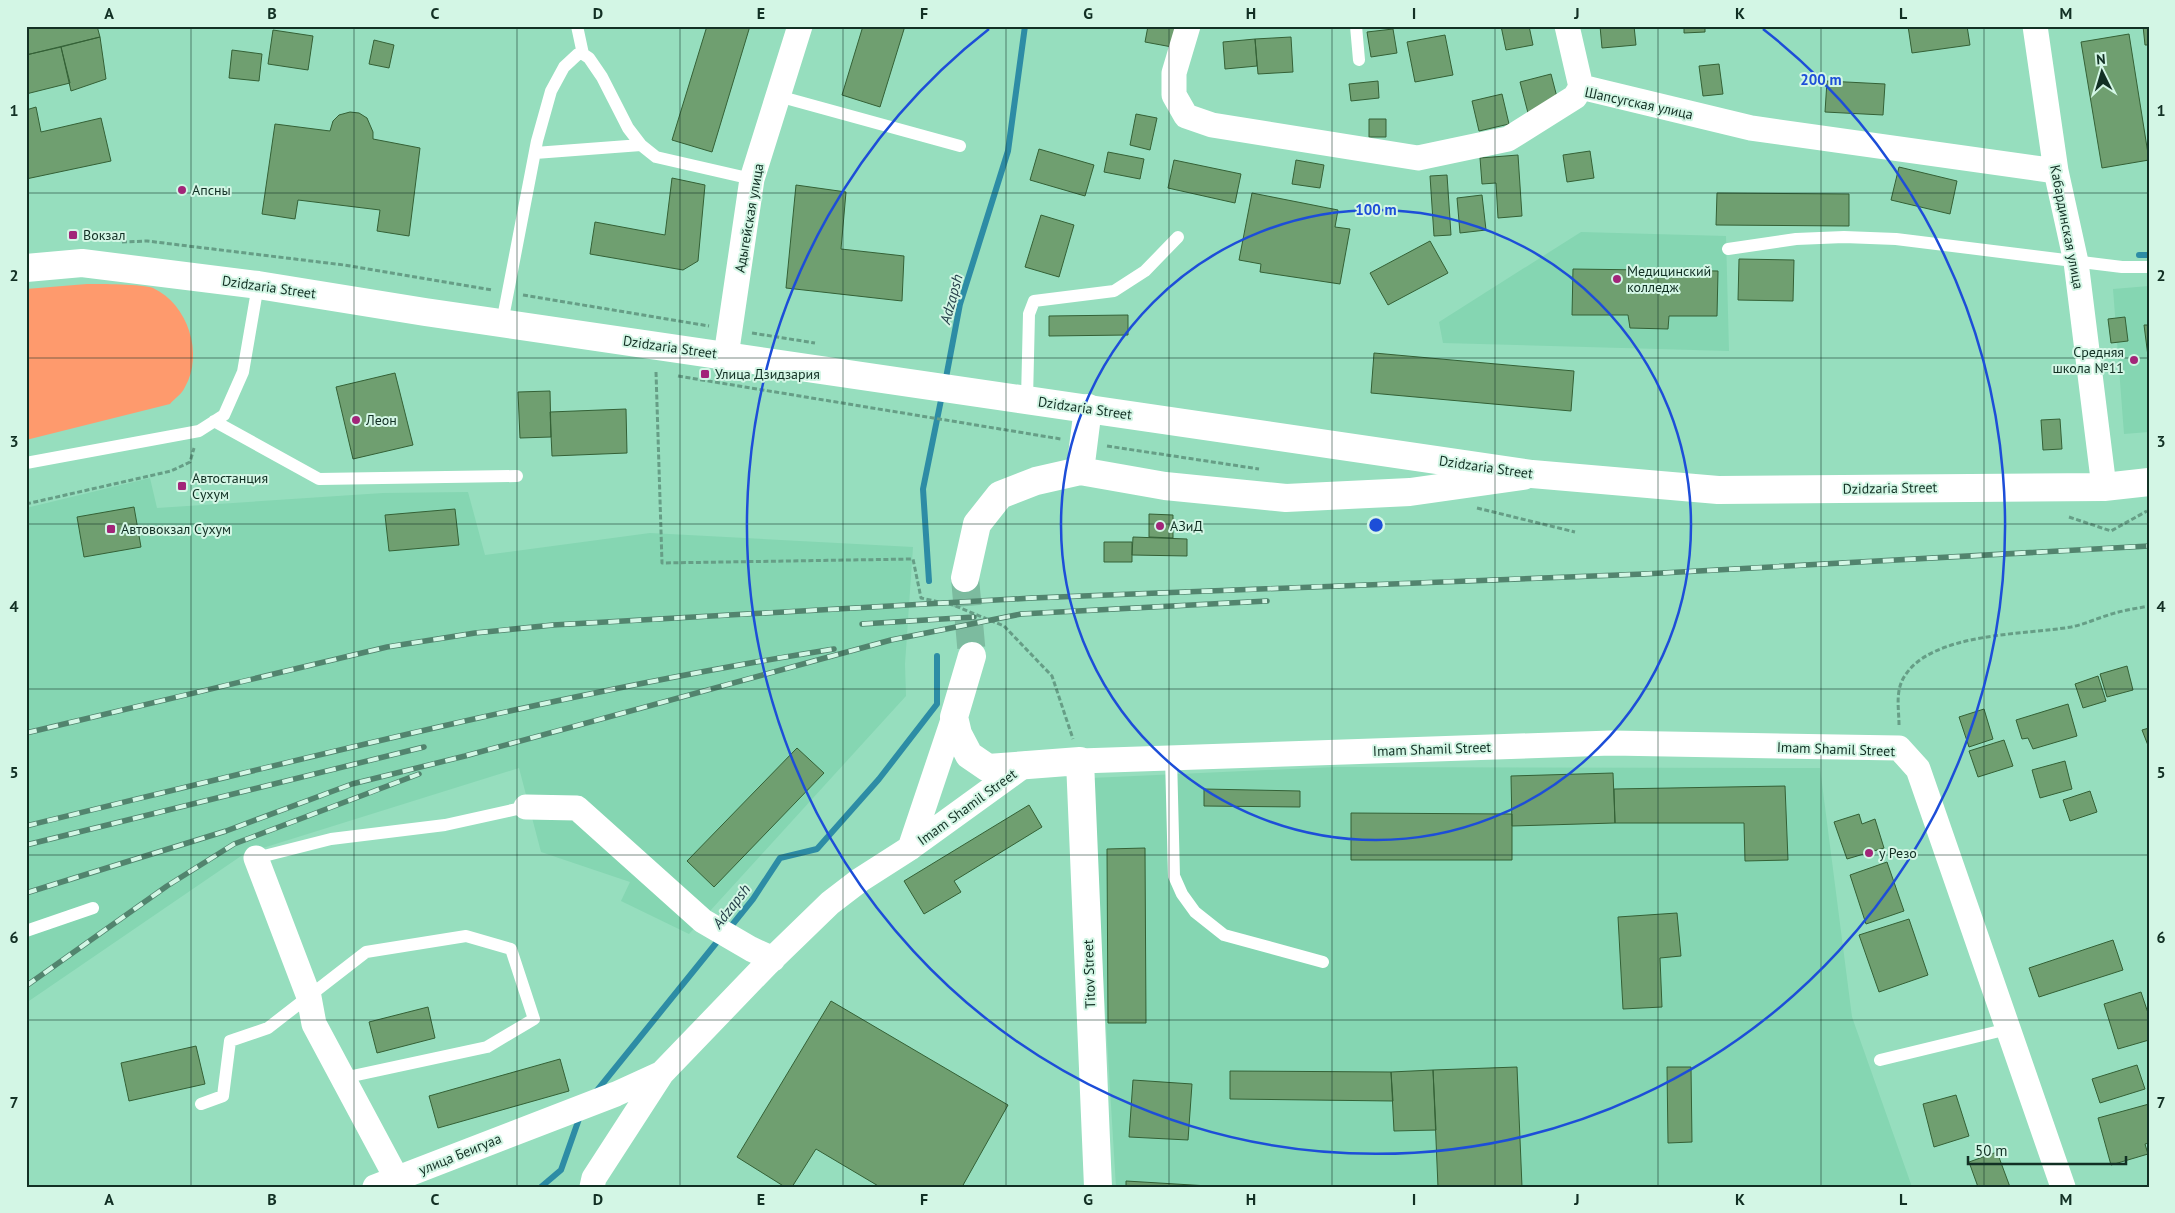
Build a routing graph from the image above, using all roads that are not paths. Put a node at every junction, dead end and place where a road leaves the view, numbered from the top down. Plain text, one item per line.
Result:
1 (577, 26) edge
2 (800, 26) edge
3 (1188, 26) edge
4 (1356, 26) edge
5 (1567, 26) edge
6 (2035, 26) edge
7 (583, 54) junction
8 (1359, 60) dead end
9 (1581, 87) junction
10 (778, 96) junction
11 (641, 145) junction
12 (960, 146) dead end
13 (535, 153) junction
14 (2056, 171) junction
15 (752, 179) junction
16 (1178, 237) dead end
17 (1728, 248) dead end
18 (2076, 262) junction
19 (26, 268) edge
20 (2149, 268) edge
21 (258, 284) junction
22 (502, 323) junction
23 (726, 356) junction
24 (1027, 399) junction
25 (1088, 408) junction
26 (214, 421) junction
27 (26, 463) edge
28 (1080, 471) junction
29 (1532, 474) junction
30 (517, 476) dead end
31 (2149, 482) edge
32 (2104, 487) junction
33 (965, 578) tunnel mouth
34 (972, 656) tunnel mouth
35 (954, 717) junction
36 (1171, 758) junction
37 (1080, 761) junction
38 (1026, 764) junction
39 (526, 807) joint
40 (910, 848) junction
41 (256, 858) joint
42 (93, 908) dead end
43 (26, 931) edge
44 (762, 954) junction
45 (1323, 962) dead end
46 (309, 997) junction
47 (2008, 1029) junction
48 (1880, 1060) dead end
49 (662, 1074) junction
50 (343, 1078) junction
51 (616, 1094) joint
52 (201, 1104) dead end
53 (386, 1183) edge
54 (592, 1187) edge
55 (1098, 1187) edge
56 (2063, 1187) edge

1 - 7 lane
2 - 10 street, Адыгейская улица
3 - 9 street, Шапсугская улица
4 - 8 lane
5 - 9 street
6 - 14 street, Кабардинская улица
7 - 11 lane
7 - 13 lane
9 - 14 street, Шапсугская улица
10 - 12 lane
10 - 15 street, Адыгейская улица
11 - 13 lane
11 - 15 lane
13 - 22 lane
14 - 18 street, Кабардинская улица
15 - 23 street, Адыгейская улица
16 - 24 lane
17 - 18 lane
18 - 20 lane
18 - 32 street, Кабардинская улица
19 - 21 main road, Dzidzaria Street
21 - 22 main road, Dzidzaria Street
21 - 26 lane
22 - 23 main road, Dzidzaria Street
23 - 24 main road, Dzidzaria Street
24 - 25 main road, Dzidzaria Street
25 - 28 main road
25 - 29 main road, Dzidzaria Street
26 - 27 lane
26 - 30 lane
28 - 29 main road
28 - 33 main road
29 - 32 main road, Dzidzaria Street
31 - 32 main road, Dzidzaria Street
34 - 35 main road
35 - 38 main road
35 - 40 street
36 - 37 street, Imam Shamil Street
36 - 45 lane
36 - 47 street, Imam Shamil Street
37 - 38 main road, Imam Shamil Street
37 - 55 main road, Titov Street
38 - 40 street, Imam Shamil Street
39 - 41 lane
39 - 44 street
40 - 44 street, Imam Shamil Street
41 - 46 street
42 - 43 lane
44 - 49 street, Imam Shamil Street
46 - 50 street
46 - 50 lane
46 - 52 lane
47 - 48 lane
47 - 56 street, Imam Shamil Street
49 - 51 street, Imam Shamil Street
49 - 54 street
50 - 53 street
51 - 53 street, улица Беигуаа

